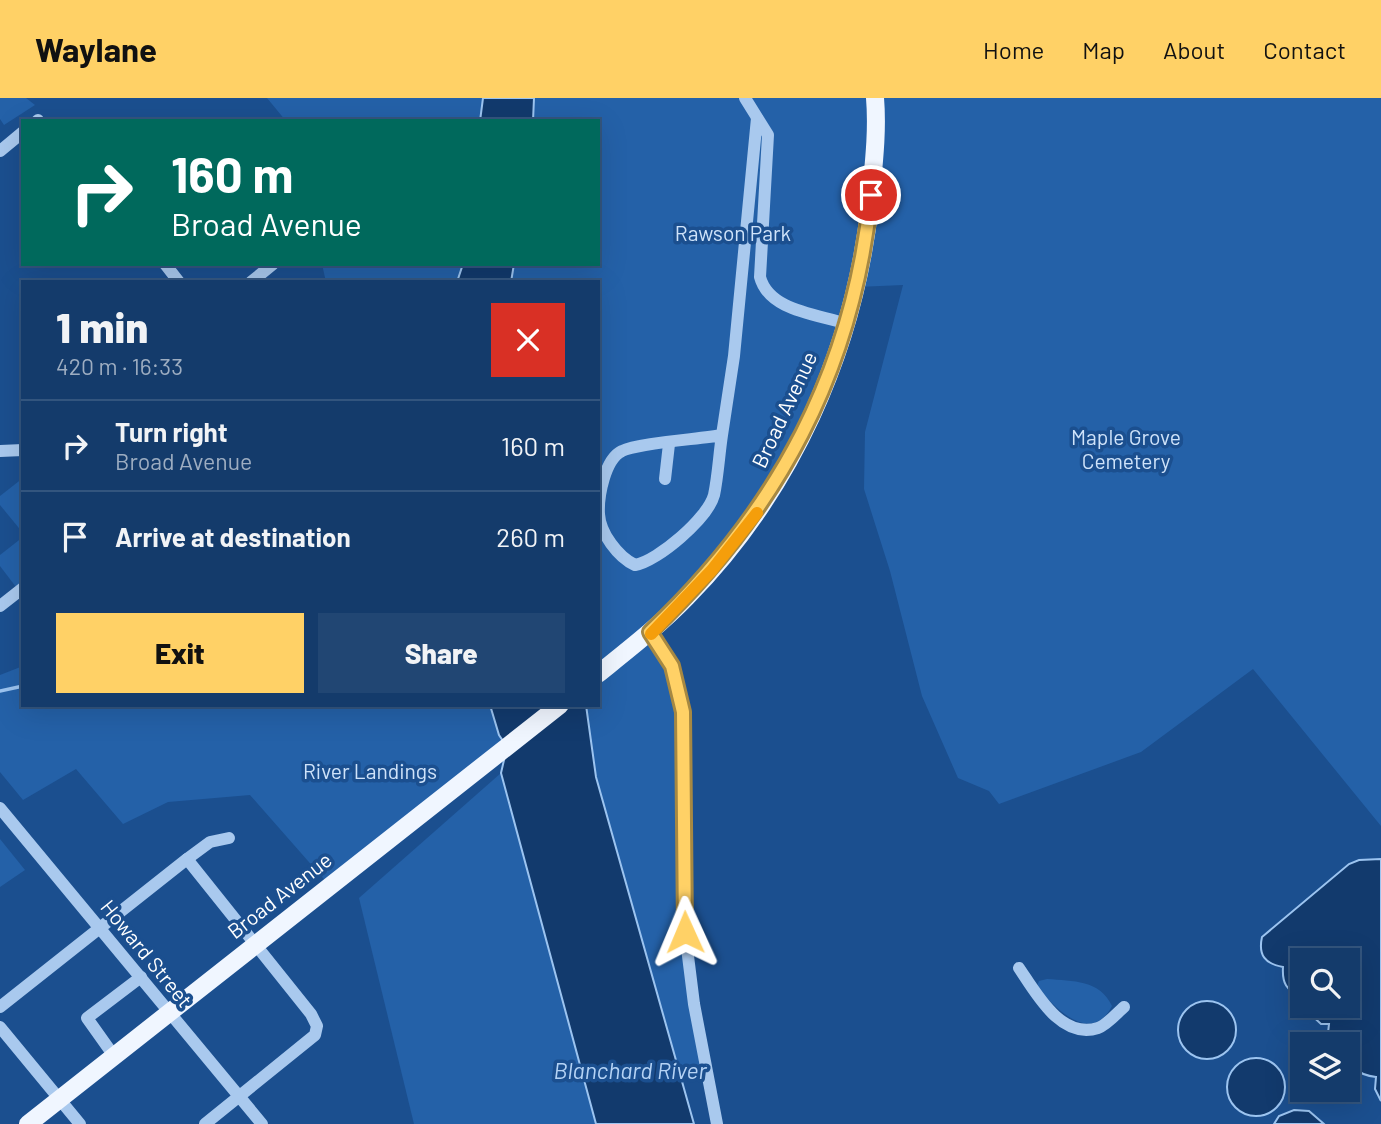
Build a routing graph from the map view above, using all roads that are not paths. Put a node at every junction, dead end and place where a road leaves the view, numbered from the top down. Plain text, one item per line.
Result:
1 (745, 98) edge
2 (875, 98) edge
3 (757, 118) junction
4 (21, 134) edge
5 (0, 151) edge
6 (167, 266) edge
7 (271, 266) edge
8 (177, 280) edge
9 (253, 280) edge
10 (847, 324) junction
11 (722, 435) junction
12 (669, 444) junction
13 (21, 450) edge
14 (0, 451) edge
15 (665, 479) dead end
16 (600, 509) edge
17 (600, 517) edge
18 (21, 590) edge
19 (0, 606) edge
20 (650, 632) junction
21 (600, 673) edge
22 (557, 707) edge
23 (0, 808) edge
24 (229, 838) dead end
25 (187, 859) junction
26 (99, 927) junction
27 (255, 945) junction
28 (1019, 968) dead end
29 (141, 977) junction
30 (0, 1007) edge
31 (1124, 1007) dead end
32 (169, 1012) junction
33 (0, 1027) edge
34 (114, 1056) junction
35 (239, 1096) junction
36 (60, 1099) junction
37 (28, 1124) edge
38 (80, 1124) edge
39 (205, 1124) edge
40 (262, 1124) edge
41 (717, 1124) edge

1 - 3 street
2 - 10 main road, Broad Avenue
3 - 10 street
3 - 11 street
4 - 5 street
6 - 8 street
7 - 9 street
10 - 20 main road, Broad Avenue
11 - 12 street
11 - 17 street
12 - 15 street
12 - 16 street
13 - 14 street
18 - 19 street
20 - 21 main road, Broad Avenue
20 - 41 street
22 - 27 main road, Broad Avenue
23 - 26 street, Howard Street
24 - 25 street
25 - 26 street
25 - 27 street
26 - 29 street, Howard Street
26 - 30 street
27 - 32 main road, Broad Avenue
27 - 35 street
28 - 31 street
29 - 32 street, Howard Street
29 - 34 street
32 - 34 main road, Broad Avenue
32 - 35 street, Howard Street
33 - 36 street
34 - 36 main road, Broad Avenue
35 - 39 street
35 - 40 street, Howard Street
36 - 37 main road, Broad Avenue
36 - 38 street

